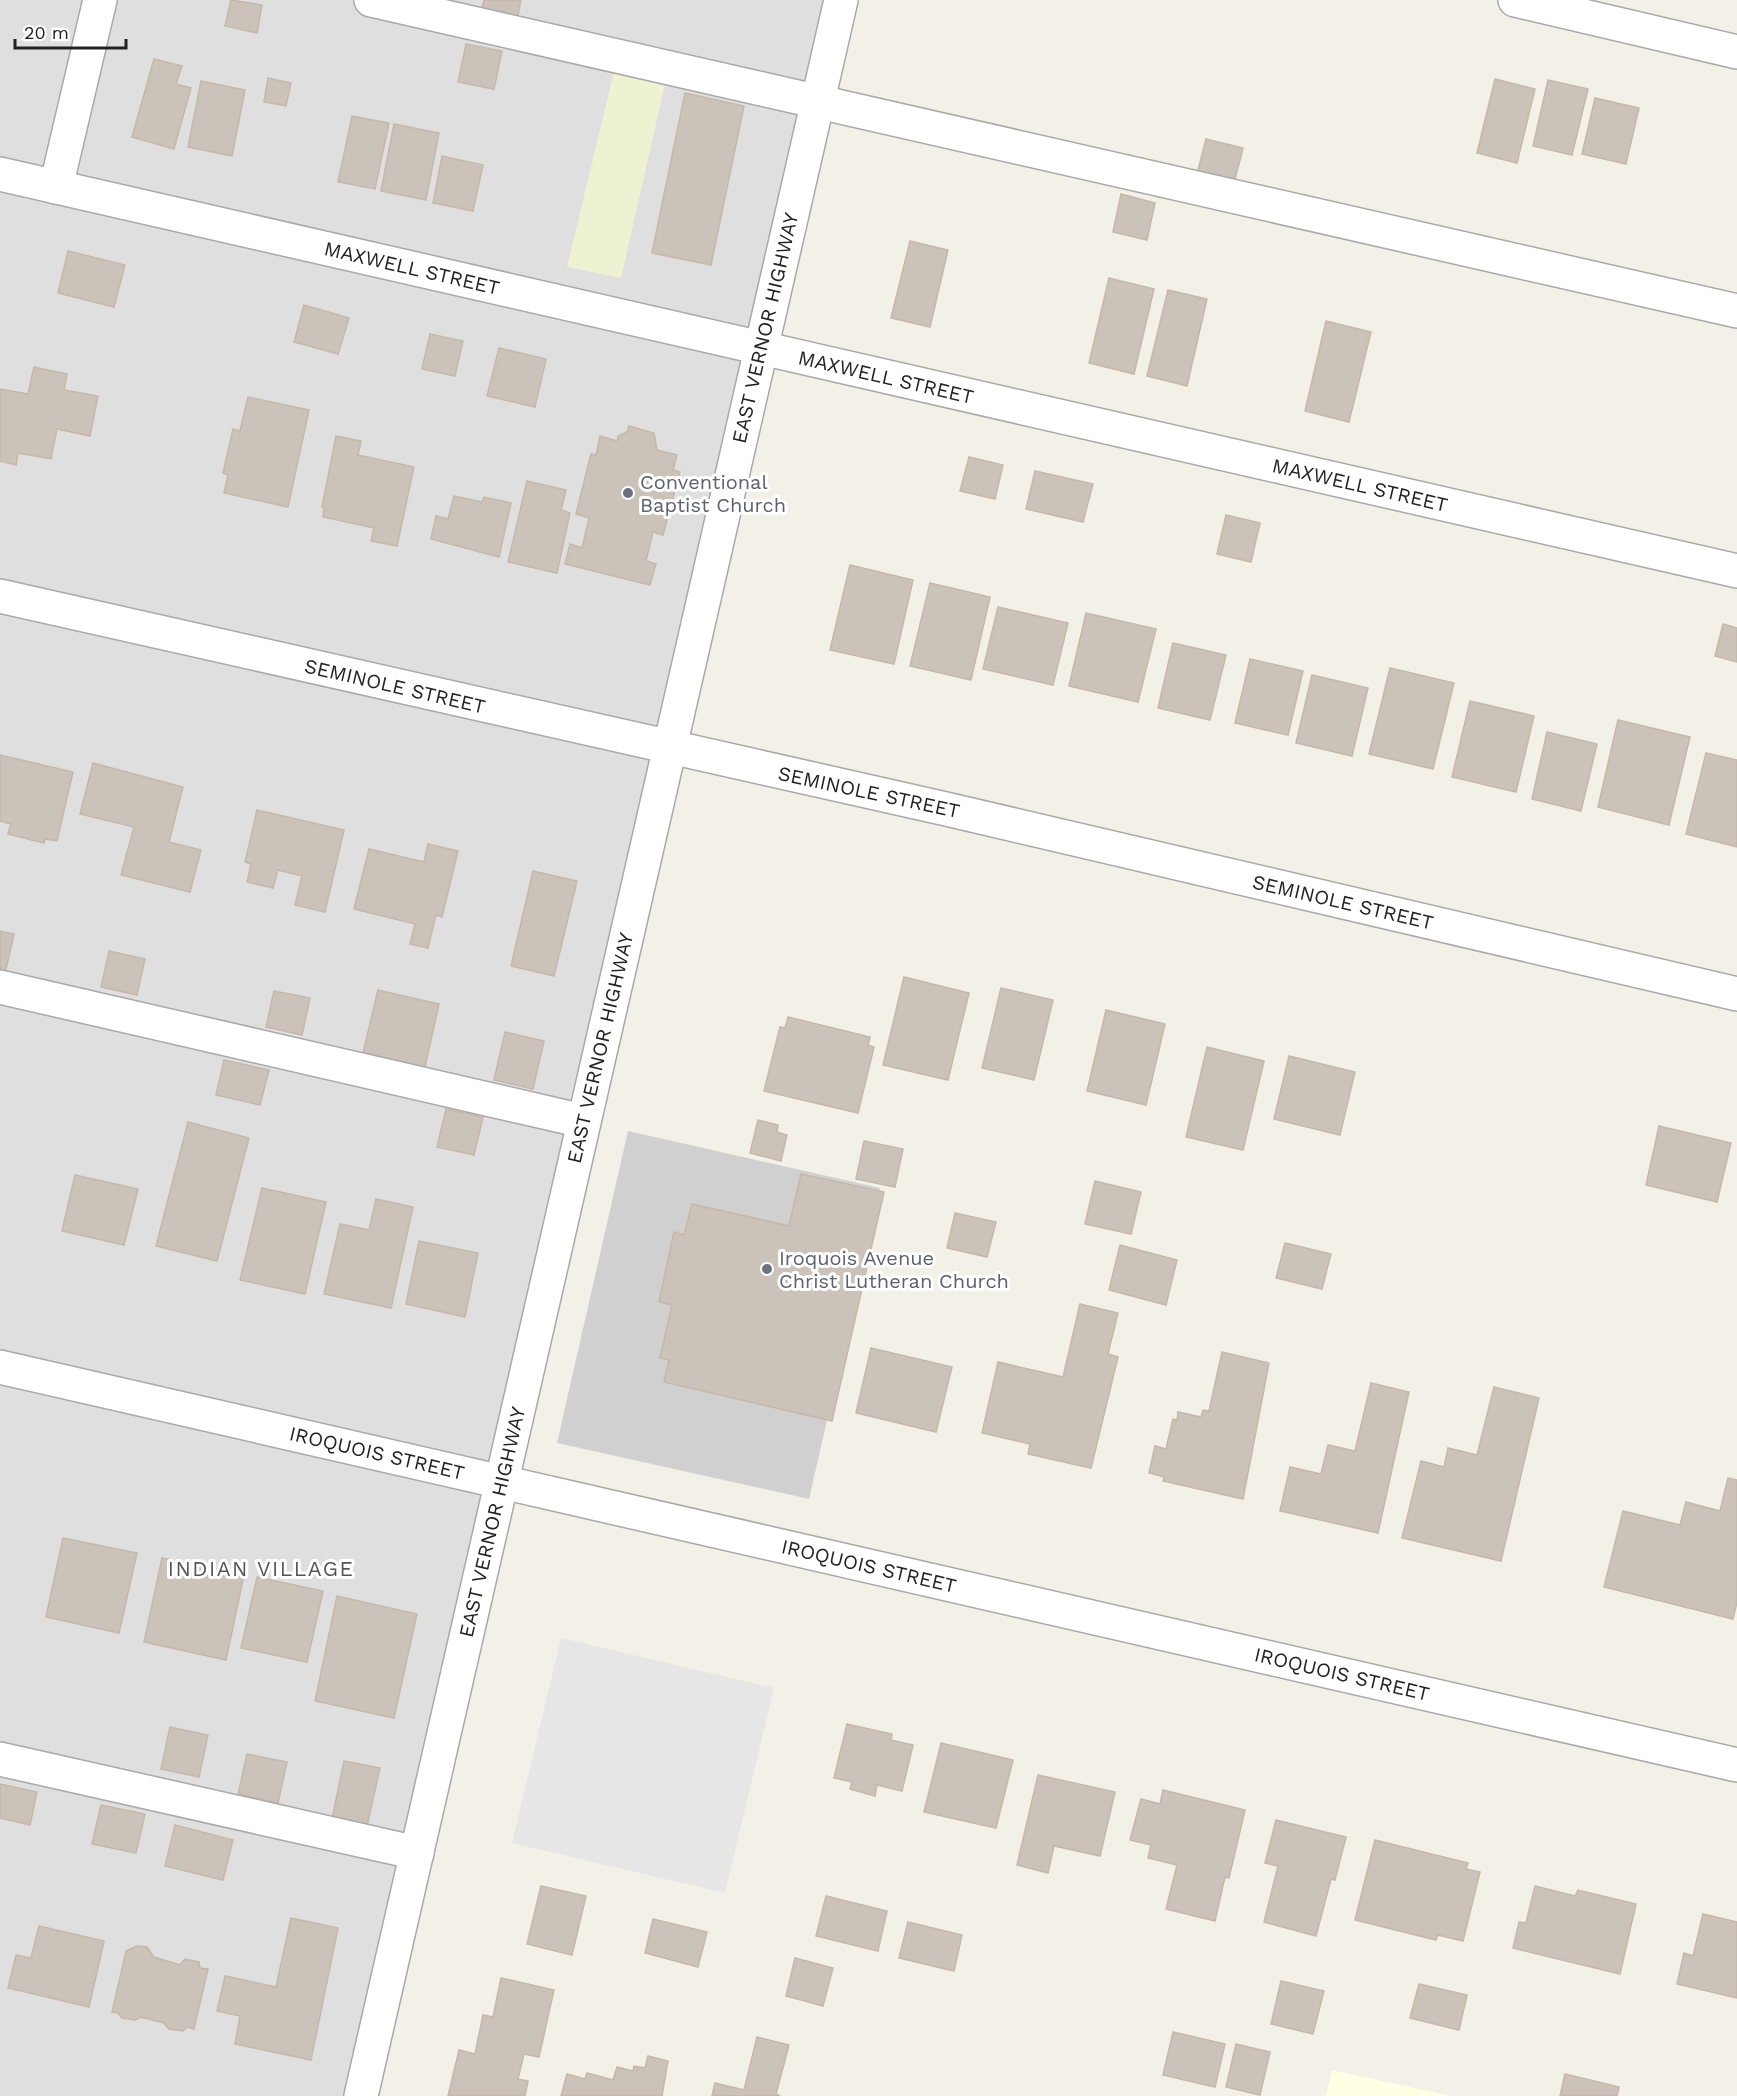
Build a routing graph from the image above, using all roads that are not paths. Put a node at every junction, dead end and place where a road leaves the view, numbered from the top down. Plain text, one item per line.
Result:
1 (100, 0) edge
2 (371, 0) edge
3 (841, 0) edge
4 (1515, 0) edge
5 (1737, 52) edge
6 (818, 102) junction
7 (0, 174) edge
8 (56, 187) junction
9 (1737, 311) edge
10 (760, 348) junction
11 (1737, 572) edge
12 (0, 596) edge
13 (669, 748) junction
14 (0, 987) edge
15 (1737, 994) edge
16 (584, 1121) junction
17 (0, 1367) edge
18 (501, 1482) junction
19 (0, 1759) edge
20 (1737, 1765) edge
21 (417, 1852) junction
22 (361, 2096) edge

1 - 8 street
2 - 6 street
3 - 6 street, EAST VERNOR HIGHWAY
4 - 5 street
6 - 9 street
6 - 10 street, EAST VERNOR HIGHWAY
7 - 8 street, MAXWELL STREET
8 - 10 street, MAXWELL STREET
10 - 11 street, MAXWELL STREET
10 - 13 street, EAST VERNOR HIGHWAY
12 - 13 street, SEMINOLE STREET
13 - 15 street, SEMINOLE STREET
13 - 16 street, EAST VERNOR HIGHWAY
14 - 16 street
16 - 18 street, EAST VERNOR HIGHWAY
17 - 18 street, IROQUOIS STREET
18 - 20 street, IROQUOIS STREET
18 - 21 street, EAST VERNOR HIGHWAY
19 - 21 street
21 - 22 street, EAST VERNOR HIGHWAY

